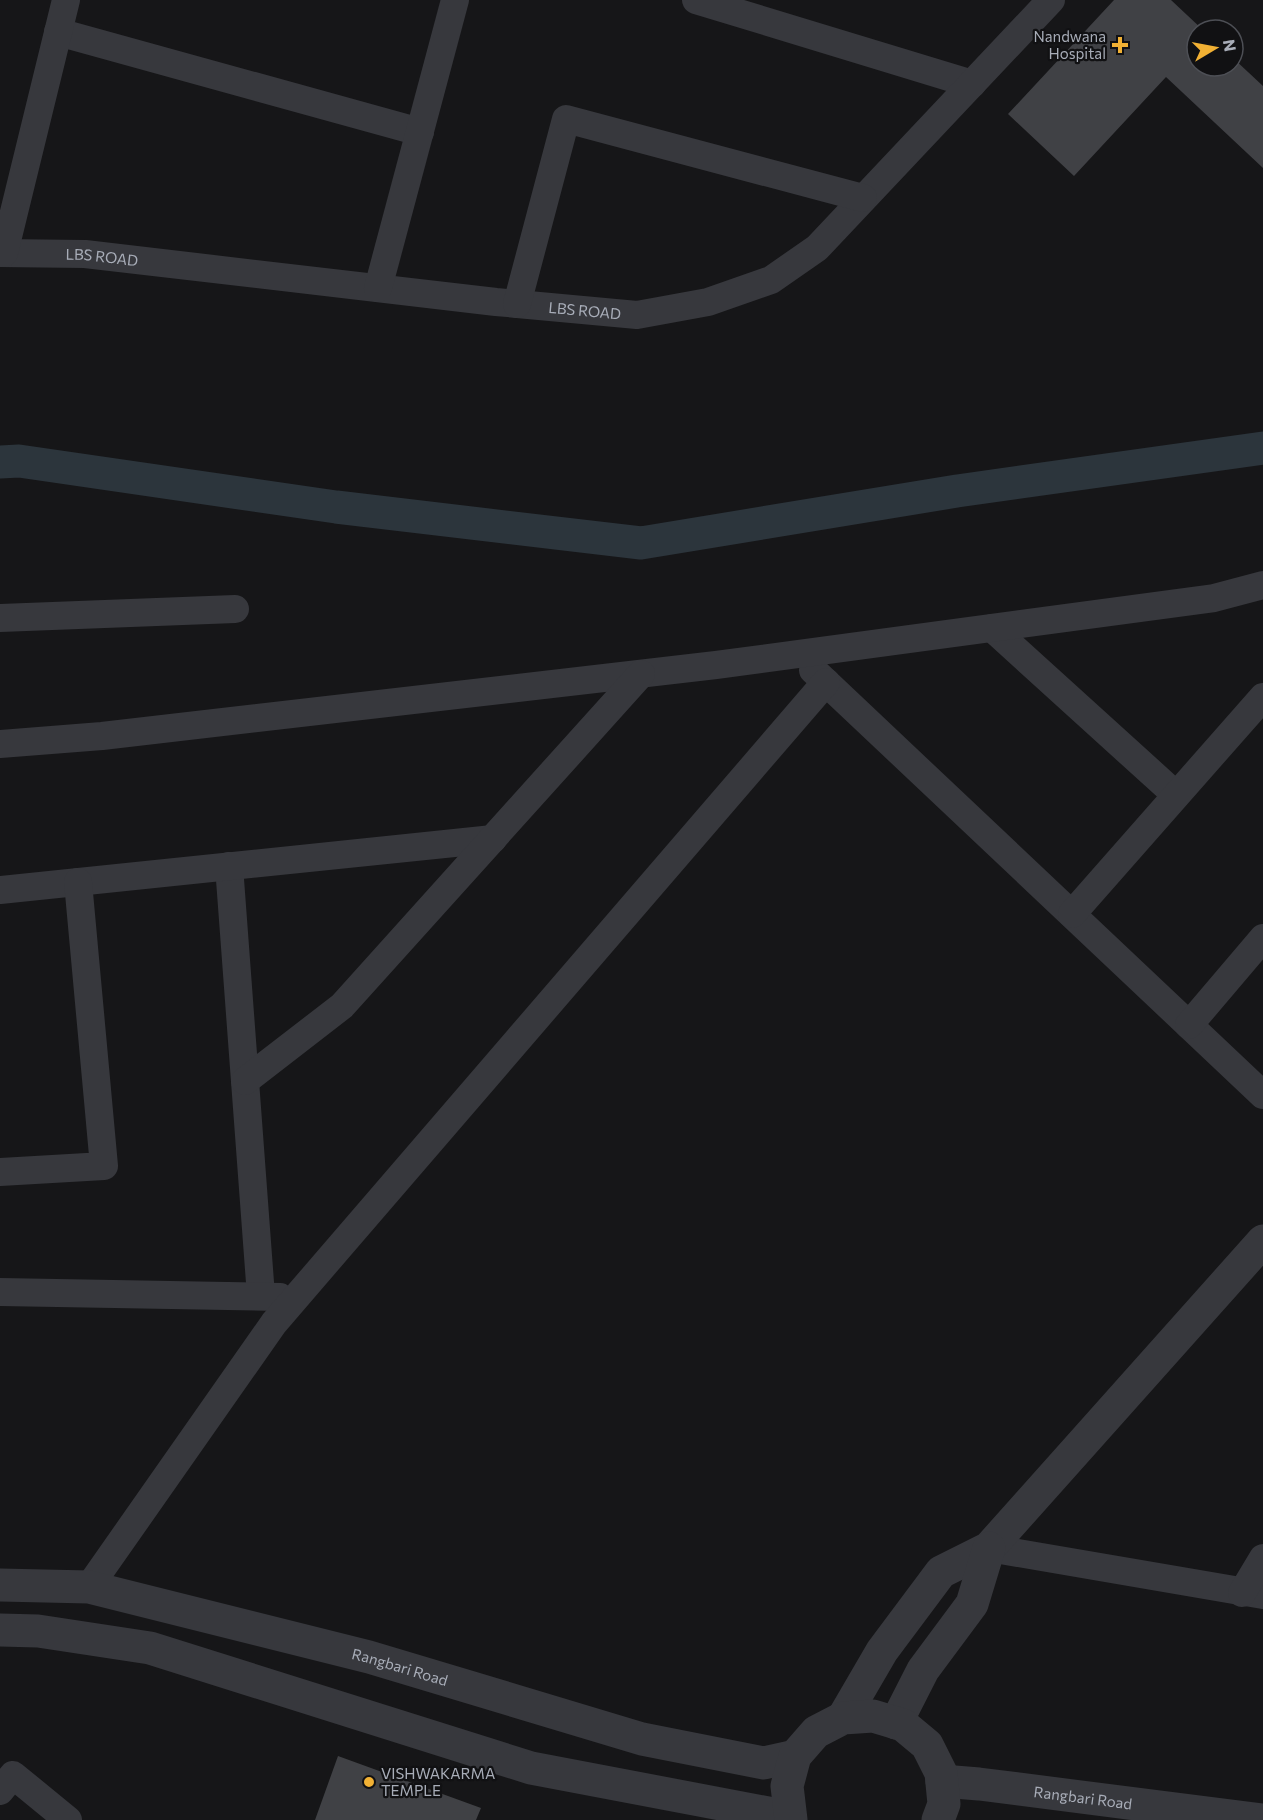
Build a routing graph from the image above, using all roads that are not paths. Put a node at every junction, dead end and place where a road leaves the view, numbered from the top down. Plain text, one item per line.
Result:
1 (66, 0) edge
2 (454, 0) edge
3 (696, 0) edge
4 (1051, 0) edge
5 (58, 32) junction
6 (972, 84) junction
7 (420, 132) junction
8 (863, 198) junction
9 (2, 253) edge
10 (378, 288) junction
11 (517, 304) junction
12 (1263, 585) edge
13 (235, 609) dead end
14 (0, 618) edge
15 (993, 628) junction
16 (796, 655) junction
17 (641, 674) junction
18 (825, 682) junction
19 (1263, 697) edge
20 (0, 744) edge
21 (1176, 795) junction
22 (493, 839) junction
23 (229, 866) junction
24 (78, 882) junction
25 (0, 890) edge
26 (1072, 914) junction
27 (1263, 938) edge
28 (1189, 1025) junction
29 (245, 1081) junction
30 (1263, 1095) edge
31 (0, 1172) edge
32 (1263, 1241) edge
33 (0, 1292) edge
34 (261, 1296) junction
35 (297, 1297) junction
36 (989, 1548) junction
37 (1263, 1558) edge
38 (0, 1585) edge
39 (89, 1587) junction
40 (1253, 1594) edge
41 (0, 1630) edge
42 (843, 1718) junction
43 (896, 1723) junction
44 (795, 1756) junction
45 (942, 1781) junction
46 (0, 1791) edge
47 (790, 1818) edge
48 (68, 1820) edge
49 (938, 1820) edge
50 (1261, 1820) edge

1 - 5 street
2 - 7 street
3 - 6 street
4 - 6 street, LBS ROAD
5 - 7 street
5 - 9 street
6 - 8 street, LBS ROAD
7 - 10 street
8 - 11 street, LBS ROAD
8 - 11 street
9 - 10 street, LBS ROAD
10 - 11 street, LBS ROAD
12 - 15 street
13 - 14 street
15 - 16 street
15 - 21 street
16 - 17 street
16 - 18 street
17 - 20 street
17 - 22 street
18 - 26 street
18 - 35 street
19 - 21 street
21 - 26 street
22 - 23 street
22 - 29 street
23 - 24 street
23 - 29 street
24 - 25 street
24 - 31 street
26 - 28 street
27 - 28 street
28 - 30 street
29 - 34 street
32 - 36 street
33 - 34 street
34 - 35 street
35 - 39 street
36 - 40 street
36 - 42 street
36 - 43 street
37 - 40 street
38 - 39 street, Rangbari Road
39 - 44 street, Rangbari Road
41 - 47 street
42 - 43 street
42 - 44 street
43 - 45 street
44 - 47 street
45 - 49 street
45 - 50 street, Rangbari Road
46 - 48 street

